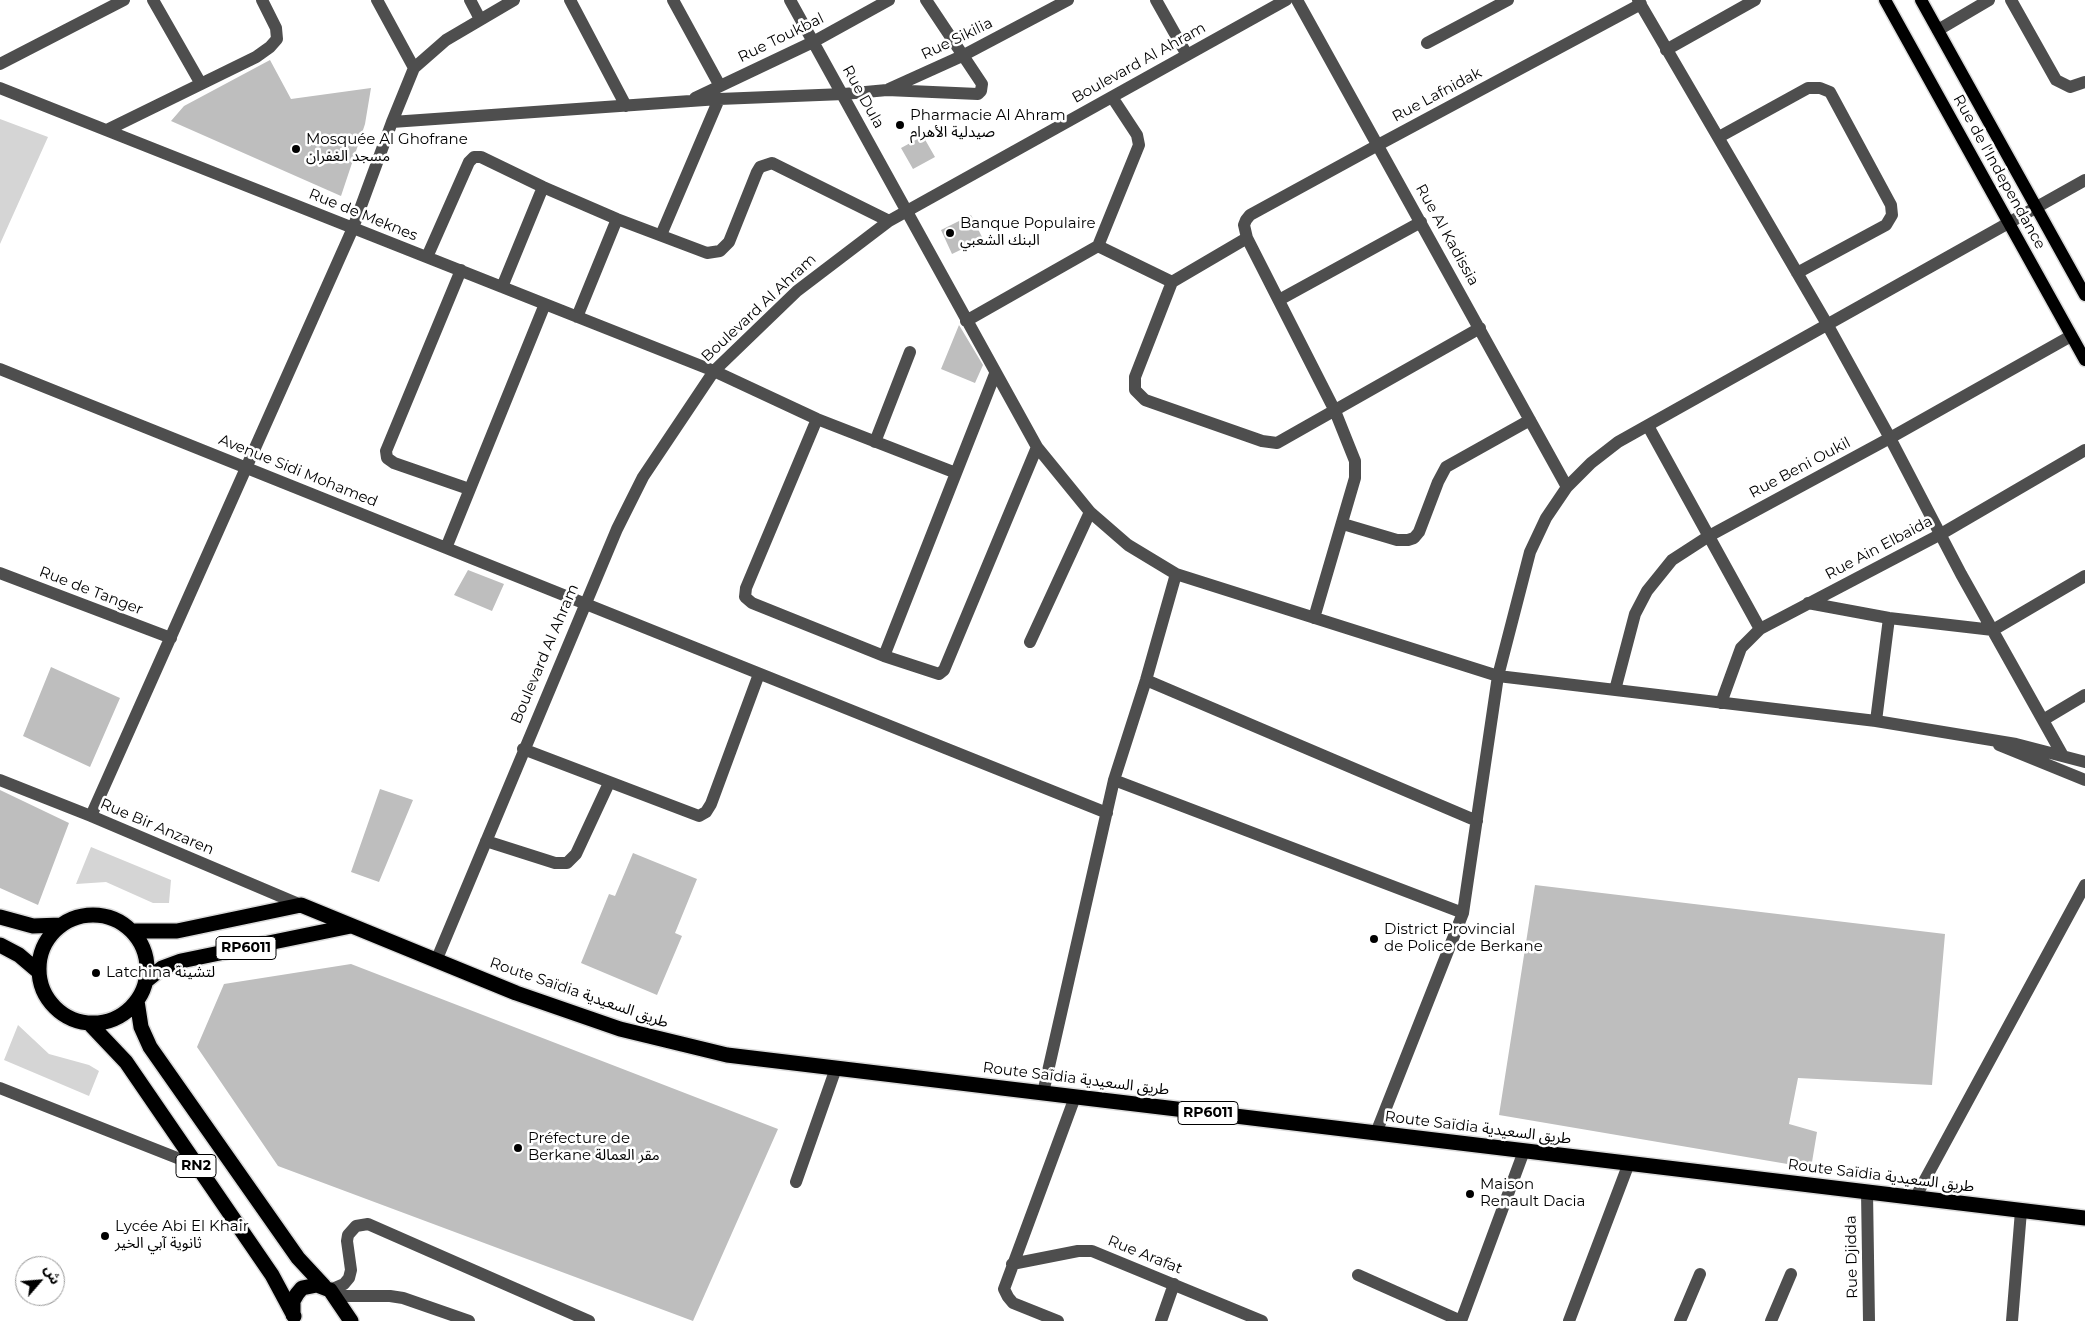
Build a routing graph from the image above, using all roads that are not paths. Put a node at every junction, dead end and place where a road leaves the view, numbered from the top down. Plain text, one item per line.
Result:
1 (124, 0) edge
2 (153, 0) edge
3 (262, 0) edge
4 (377, 0) edge
5 (470, 0) edge
6 (514, 0) edge
7 (570, 0) edge
8 (673, 0) edge
9 (790, 0) edge
10 (889, 0) edge
11 (926, 0) edge
12 (1068, 0) edge
13 (1156, 0) edge
14 (1286, 0) edge
15 (1297, 0) edge
16 (1508, 0) edge
17 (1755, 0) edge
18 (1885, 0) edge
19 (1922, 0) edge
20 (1989, 0) edge
21 (2011, 0) edge
22 (1640, 2) edge
23 (480, 19) junction
24 (1938, 30) junction
25 (813, 42) junction
26 (1427, 43) dead end
27 (1666, 50) junction
28 (1187, 55) junction
29 (962, 56) junction
30 (0, 64) edge
31 (414, 68) junction
32 (2085, 82) edge
33 (201, 84) junction
34 (720, 86) junction
35 (0, 88) edge
36 (887, 90) junction
37 (844, 94) junction
38 (1112, 97) junction
39 (719, 99) junction
40 (685, 102) junction
41 (626, 106) junction
42 (392, 122) junction
43 (106, 130) junction
44 (1719, 137) junction
45 (1378, 145) junction
46 (2085, 180) edge
47 (543, 187) junction
48 (2036, 207) junction
49 (906, 211) junction
50 (617, 219) junction
51 (889, 221) junction
52 (1421, 222) junction
53 (2008, 223) junction
54 (353, 228) junction
55 (661, 235) junction
56 (1247, 238) junction
57 (1098, 246) junction
58 (427, 257) junction
59 (461, 270) junction
60 (1797, 272) junction
61 (1172, 282) junction
62 (502, 287) junction
63 (2085, 295) edge
64 (1279, 300) junction
65 (545, 304) junction
66 (577, 316) junction
67 (966, 321) junction
68 (1827, 324) junction
69 (1480, 328) junction
70 (2071, 336) junction
71 (910, 352) dead end
72 (2085, 360) edge
73 (0, 369) edge
74 (714, 371) junction
75 (995, 374) junction
76 (1335, 411) junction
77 (817, 418) junction
78 (1530, 420) junction
79 (1648, 426) junction
80 (1890, 438) junction
81 (874, 442) junction
82 (1037, 447) junction
83 (2085, 450) edge
84 (246, 468) junction
85 (956, 473) junction
86 (1567, 487) junction
87 (469, 489) junction
88 (1090, 512) junction
89 (1343, 524) junction
90 (1941, 534) junction
91 (1708, 536) junction
92 (446, 548) junction
93 (0, 573) edge
94 (1176, 574) junction
95 (2085, 576) edge
96 (1808, 603) junction
97 (583, 604) junction
98 (1314, 618) junction
99 (1889, 618) junction
100 (1760, 629) junction
101 (1993, 630) junction
102 (171, 638) junction
103 (1030, 642) dead end
104 (884, 656) junction
105 (759, 674) junction
106 (1498, 676) junction
107 (1146, 680) junction
108 (1615, 690) junction
109 (2085, 695) edge
110 (1721, 702) junction
111 (2042, 720) junction
112 (1876, 721) junction
113 (1990, 741) junction
114 (524, 749) junction
115 (2063, 756) junction
116 (2085, 762) edge
117 (2073, 774) junction
118 (0, 780) edge
119 (1114, 780) junction
120 (2085, 780) edge
121 (609, 783) junction
122 (2085, 791) edge
123 (1107, 813) junction
124 (92, 816) junction
125 (1477, 821) junction
126 (486, 840) junction
127 (2085, 885) edge
128 (301, 905) junction
129 (1463, 913) junction
130 (0, 917) edge
131 (62, 925) junction
132 (351, 926) junction
133 (132, 931) junction
134 (0, 945) edge
135 (436, 960) junction
136 (39, 972) junction
137 (146, 981) junction
138 (137, 1001) junction
139 (89, 1023) junction
140 (836, 1068) junction
141 (0, 1088) edge
142 (1043, 1093) junction
143 (1075, 1097) junction
144 (1376, 1133) junction
145 (1524, 1151) junction
146 (1629, 1164) junction
147 (195, 1165) junction
148 (796, 1182) dead end
149 (1868, 1192) junction
150 (1915, 1198) junction
151 (2021, 1211) junction
152 (2085, 1218) edge
153 (1012, 1264) junction
154 (1358, 1274) dead end
155 (1700, 1274) dead end
156 (1791, 1274) dead end
157 (1174, 1284) junction
158 (330, 1291) junction
159 (295, 1318) edge
160 (351, 1321) edge
161 (468, 1321) edge
162 (589, 1321) edge
163 (1058, 1321) edge
164 (1161, 1321) edge
165 (1262, 1321) edge
166 (1460, 1321) edge
167 (1569, 1321) edge
168 (1680, 1321) edge
169 (1771, 1321) edge
170 (1869, 1321) edge
171 (2012, 1321) edge

1 - 30 street
2 - 33 street
3 - 33 street
4 - 31 street
5 - 23 street
6 - 23 street
7 - 41 street
8 - 34 street
9 - 25 street, Rue Dula
10 - 25 street, Rue Toukbal
11 - 29 street
12 - 29 street, Rue Sikilia
13 - 28 street
14 - 28 street, Boulevard Al Ahram
15 - 45 street, Rue Al Kadissia
16 - 26 street
17 - 27 street
18 - 53 main road, Rue de l'Independance
19 - 24 main road, Rue de l'Independance
20 - 24 street
21 - 32 street
22 - 27 street
22 - 45 street, Rue Lafnidak
23 - 31 street
24 - 48 main road, Rue de l'Independance
25 - 34 street, Rue Toukbal
25 - 37 street, Rue Dula
27 - 44 street
28 - 38 street, Boulevard Al Ahram
29 - 36 street, Rue Sikilia
29 - 36 street
31 - 42 street
33 - 43 street
34 - 40 street, Rue Toukbal
35 - 43 street, Rue de Meknes
36 - 37 street
37 - 39 street
37 - 49 street, Rue Dula
38 - 49 street, Boulevard Al Ahram
38 - 57 street
39 - 40 street
39 - 55 street
40 - 41 street
41 - 42 street
42 - 54 street
43 - 54 street, Rue de Meknes
44 - 60 street
44 - 60 street
45 - 52 street, Rue Al Kadissia
45 - 56 street, Rue Lafnidak
46 - 48 street
47 - 50 street
47 - 58 street
47 - 62 street
48 - 53 street
48 - 63 main road, Rue de l'Independance
49 - 51 street, Boulevard Al Ahram
49 - 67 street, Rue Dula
50 - 55 street
50 - 66 street
51 - 55 street
51 - 74 street, Boulevard Al Ahram
52 - 64 street
52 - 69 street, Rue Al Kadissia
53 - 68 street
53 - 70 main road, Rue de l'Independance
54 - 58 street, Rue de Meknes
54 - 84 street
56 - 61 street
56 - 64 street
57 - 61 street
57 - 67 street
58 - 59 street, Rue de Meknes
59 - 62 street, Rue de Meknes
59 - 87 street
60 - 68 street
61 - 76 street
62 - 65 street, Rue de Meknes
64 - 76 street
65 - 66 street, Rue de Meknes
65 - 87 street
66 - 74 street, Rue de Meknes
67 - 75 street, Rue Dula
68 - 79 street
68 - 80 street
69 - 76 street
69 - 78 street, Rue Al Kadissia
70 - 72 main road, Rue de l'Independance
70 - 80 street, Rue Beni Oukil
71 - 81 street
73 - 84 street, Avenue Sidi Mohamed
74 - 77 street, Rue de Meknes
74 - 97 street, Boulevard Al Ahram
75 - 82 street, Rue Dula
75 - 85 street
76 - 89 street
77 - 81 street, Rue de Meknes
77 - 104 street
78 - 86 street, Rue Al Kadissia
78 - 89 street
79 - 86 street
79 - 91 street
80 - 90 street
80 - 91 street, Rue Beni Oukil
81 - 85 street, Rue de Meknes
82 - 88 street, Rue Dula
82 - 104 street
83 - 90 street, Rue Ain Elbaida
84 - 92 street, Avenue Sidi Mohamed
84 - 102 street
85 - 104 street
86 - 106 street
87 - 92 street
88 - 94 street, Rue Dula
88 - 103 street
89 - 98 street
90 - 96 street, Rue Ain Elbaida
90 - 101 street
91 - 100 street
91 - 108 street, Rue Beni Oukil
92 - 97 street, Avenue Sidi Mohamed
93 - 102 street, Rue de Tanger
94 - 98 street, Rue Dula
94 - 107 street
95 - 101 street
96 - 99 street
96 - 100 street, Rue Ain Elbaida
97 - 105 street, Avenue Sidi Mohamed
97 - 114 street, Boulevard Al Ahram
98 - 106 street, Rue Dula
99 - 101 street
99 - 112 street
100 - 110 street, Rue Ain Elbaida
101 - 111 street
102 - 124 street
105 - 121 street
105 - 123 street, Avenue Sidi Mohamed
106 - 108 street, Rue Dula
106 - 125 street
107 - 119 street
107 - 125 street
108 - 110 street, Rue Dula
109 - 111 street
110 - 112 street, Rue Dula
111 - 115 street
112 - 113 street, Rue Dula
113 - 115 street
113 - 117 street
114 - 121 street
114 - 126 street, Boulevard Al Ahram
115 - 116 street
117 - 120 street
117 - 122 street
118 - 124 street, Rue Bir Anzaren
119 - 123 street
119 - 129 street
121 - 126 street
123 - 142 street
124 - 128 street, Rue Bir Anzaren
125 - 129 street
126 - 135 street, Boulevard Al Ahram
127 - 150 street
128 - 132 highway, Route Saïdia طريق السعيدية / RP6011
128 - 133 highway, RP6011
129 - 144 street
130 - 131 highway, RN2
131 - 133 highway, RN2
131 - 136 highway, RN2
132 - 135 highway, Route Saïdia طريق السعيدية / RP6011
132 - 137 highway, RP6011
133 - 137 highway, RN2
134 - 136 highway
135 - 140 highway, Route Saïdia طريق السعيدية / RP6011
136 - 139 highway, RN2
137 - 138 highway, RN2
138 - 139 highway, RN2
138 - 158 highway, RN2
139 - 147 highway, RN2
140 - 142 highway, Route Saïdia طريق السعيدية / RP6011
140 - 148 street
141 - 147 street
142 - 143 highway, Route Saïdia طريق السعيدية / RP6011
143 - 144 highway, Route Saïdia طريق السعيدية / RP6011
143 - 153 street
144 - 145 highway, Route Saïdia طريق السعيدية / RP6011
145 - 146 highway, Route Saïdia طريق السعيدية / RP6011
145 - 166 street
146 - 149 highway, Route Saïdia طريق السعيدية / RP6011
146 - 167 street
147 - 159 highway, RN2
149 - 150 highway, Route Saïdia طريق السعيدية / RP6011
149 - 170 street, Rue Djidda
150 - 151 highway, Route Saïdia طريق السعيدية / RP6011
151 - 152 highway, Route Saïdia طريق السعيدية / RP6011
151 - 171 street
153 - 157 street, Rue Arafat
153 - 163 street
154 - 166 street
155 - 168 street
156 - 169 street
157 - 164 street
157 - 165 street, Rue Arafat
158 - 159 highway, RN2
158 - 160 highway, RN2
158 - 161 street
158 - 162 street

